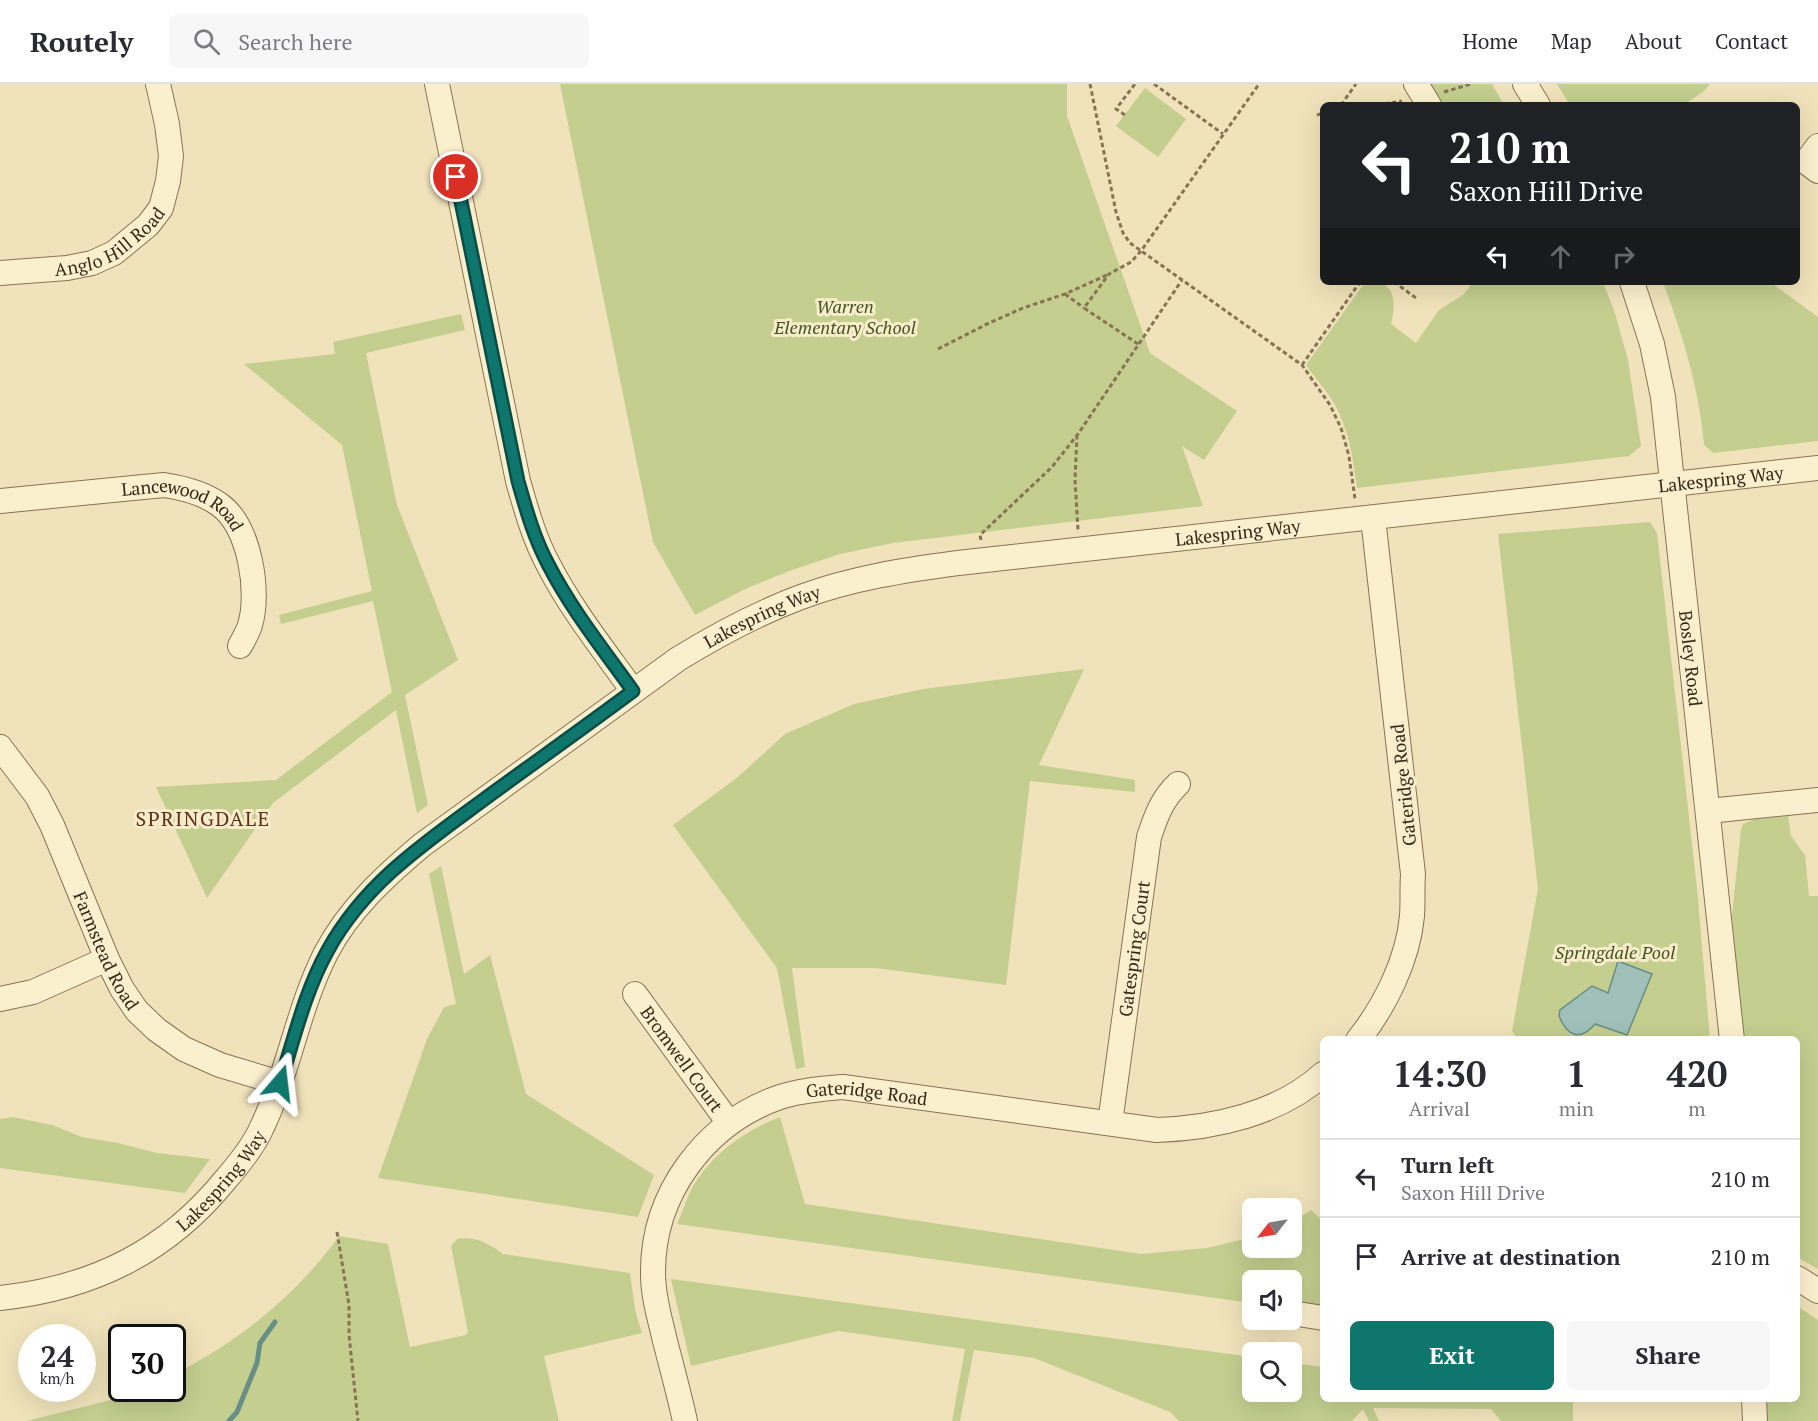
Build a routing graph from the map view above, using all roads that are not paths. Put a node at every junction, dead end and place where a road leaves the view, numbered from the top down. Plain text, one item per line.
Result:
1 (158, 84) edge
2 (437, 84) edge
3 (1416, 84) edge
4 (1525, 84) edge
5 (1427, 102) edge
6 (1536, 102) edge
7 (1818, 146) edge
8 (1818, 171) edge
9 (0, 273) edge
10 (1633, 285) edge
11 (1818, 468) edge
12 (1673, 484) junction
13 (0, 501) edge
14 (1365, 519) junction
15 (240, 646) dead end
16 (633, 691) junction
17 (0, 747) edge
18 (1178, 784) dead end
19 (1818, 800) edge
20 (1708, 811) junction
21 (107, 959) junction
22 (635, 994) dead end
23 (0, 999) edge
24 (1361, 1036) edge
25 (1732, 1036) edge
26 (1320, 1077) edge
27 (280, 1083) junction
28 (729, 1123) junction
29 (1110, 1123) junction
30 (1800, 1280) edge
31 (1818, 1291) edge
32 (0, 1298) edge
33 (1302, 1315) edge
34 (1320, 1318) edge
35 (1754, 1402) edge
36 (685, 1421) edge
37 (1755, 1421) edge

1 - 9 street, Anglo Hill Road
2 - 16 street
3 - 5 street
4 - 6 street
7 - 8 street
10 - 12 street, Bosley Road
11 - 12 street, Lakespring Way
12 - 14 street, Lakespring Way
12 - 20 street, Bosley Road
13 - 15 street, Lancewood Road
14 - 16 street, Lakespring Way
14 - 24 street, Gateridge Road
16 - 27 street, Lakespring Way
17 - 21 street, Farmstead Road
18 - 29 street, Gatespring Court
19 - 20 street
20 - 25 street, Bosley Road
21 - 23 street
21 - 27 street, Farmstead Road
22 - 28 street, Bromwell Court
26 - 29 street, Gateridge Road
27 - 32 street, Lakespring Way
28 - 29 street, Gateridge Road
28 - 36 street, Gateridge Road
30 - 31 street
33 - 34 street
35 - 37 street

